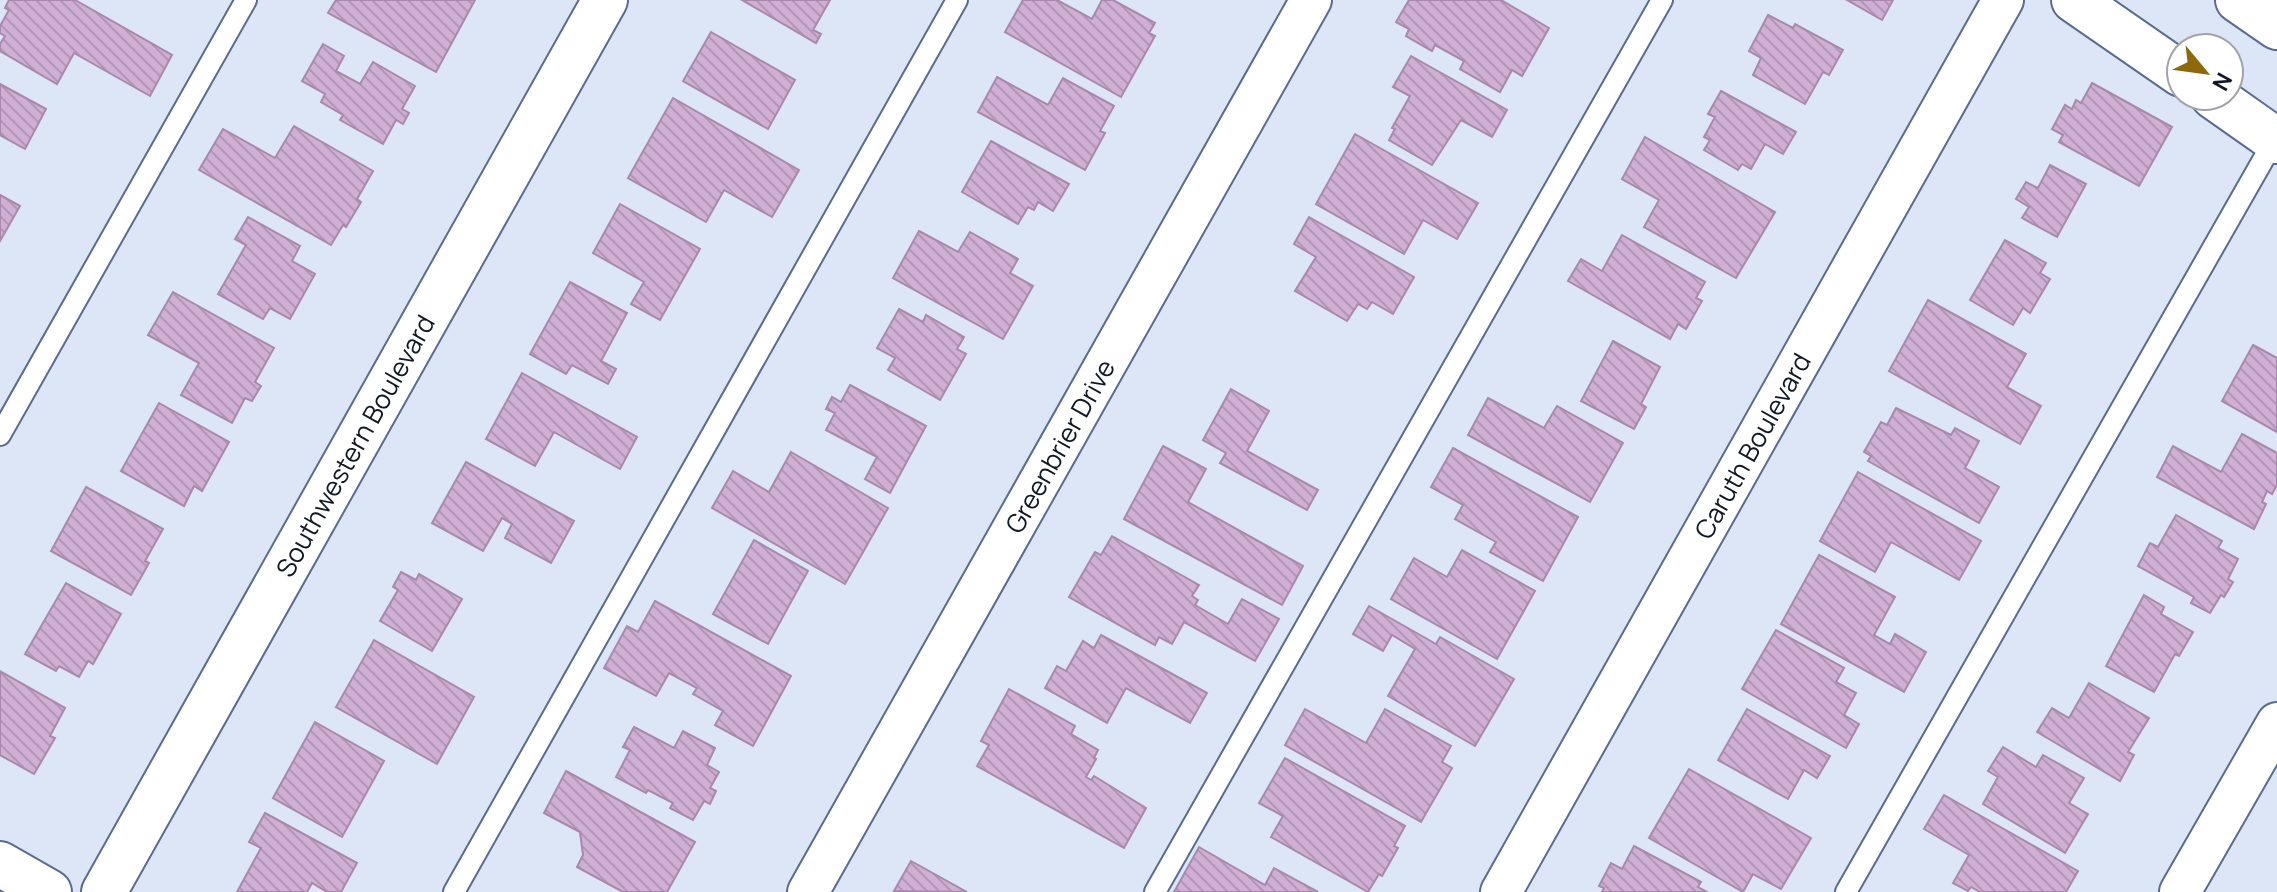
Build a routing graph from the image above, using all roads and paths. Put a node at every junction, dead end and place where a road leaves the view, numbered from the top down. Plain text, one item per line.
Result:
1 (246, 0) edge
2 (605, 0) edge
3 (957, 0) edge
4 (1311, 0) edge
5 (1662, 0) edge
6 (2003, 0) edge
7 (2074, 0) edge
8 (2238, 0) edge
9 (2277, 27) edge
10 (2165, 63) edge
11 (2236, 112) edge
12 (2276, 140) edge
13 (0, 435) edge
14 (2277, 723) edge
15 (0, 864) edge
16 (49, 892) edge
17 (104, 892) edge
18 (454, 892) edge
19 (808, 892) edge
20 (1155, 892) edge
21 (1501, 892) edge
22 (1846, 892) edge
23 (2180, 892) edge

1 - 13 lane
2 - 17 main road, Southwestern Boulevard
3 - 18 lane
4 - 19 street, Greenbrier Drive
5 - 20 lane
6 - 21 street, Caruth Boulevard
7 - 10 main road
8 - 9 main road
11 - 12 main road
12 - 22 lane
14 - 23 street
15 - 16 main road

